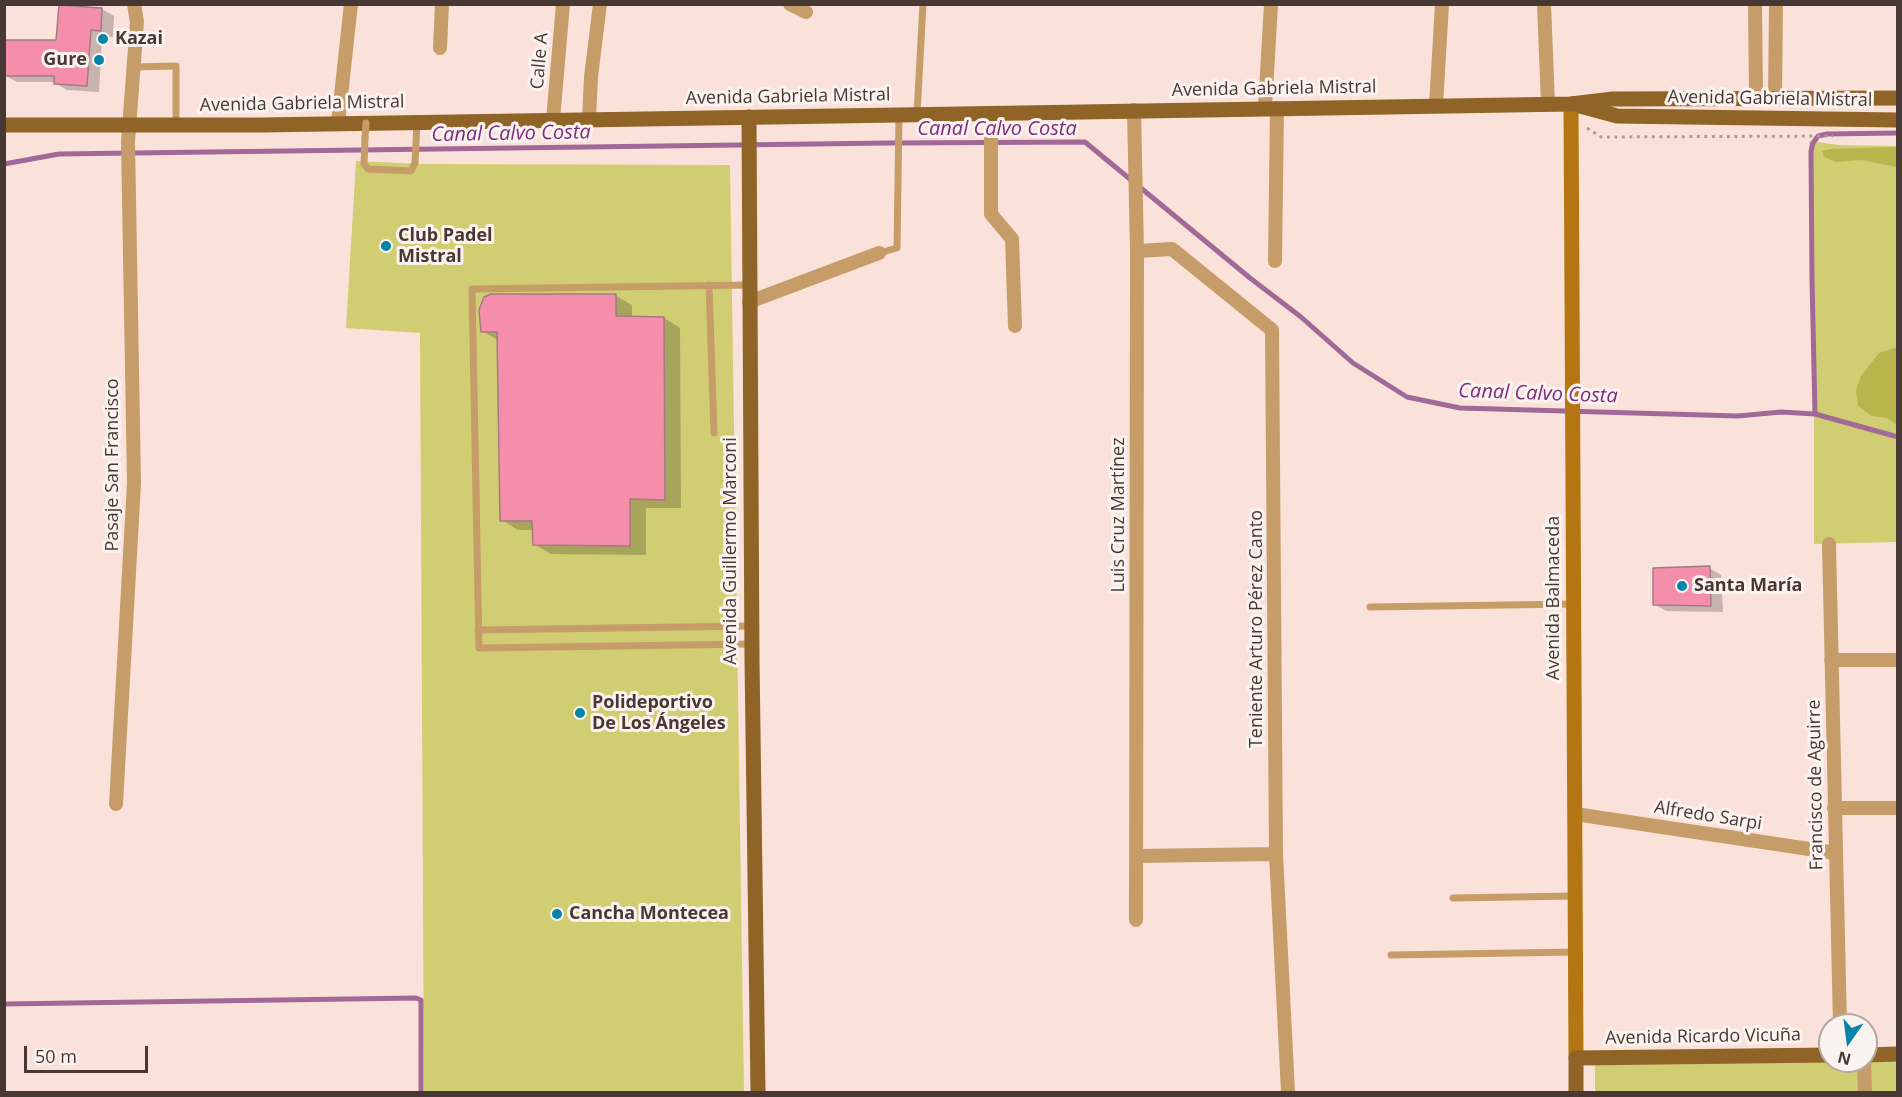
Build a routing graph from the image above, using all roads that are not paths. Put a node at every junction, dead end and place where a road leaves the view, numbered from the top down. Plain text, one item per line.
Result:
1 (134, 4) edge
2 (351, 4) edge
3 (442, 4) edge
4 (563, 4) edge
5 (600, 4) edge
6 (790, 4) edge
7 (923, 4) edge
8 (1271, 4) edge
9 (1442, 4) edge
10 (1544, 4) edge
11 (1755, 4) edge
12 (1776, 4) edge
13 (806, 12) dead end
14 (440, 48) dead end
15 (134, 67) junction
16 (1756, 98) junction
17 (1775, 98) junction
18 (1898, 98) edge
19 (1548, 104) junction
20 (1572, 104) junction
21 (1436, 106) junction
22 (1271, 108) junction
23 (1134, 110) junction
24 (991, 113) junction
25 (918, 114) junction
26 (589, 119) junction
27 (554, 120) junction
28 (1898, 120) edge
29 (899, 122) junction
30 (338, 123) junction
31 (749, 124) junction
32 (4, 125) edge
33 (176, 125) junction
34 (417, 130) junction
35 (365, 131) junction
36 (128, 133) junction
37 (1137, 250) junction
38 (879, 253) joint
39 (1275, 261) dead end
40 (709, 285) junction
41 (749, 285) junction
42 (749, 302) junction
43 (1015, 326) dead end
44 (714, 433) dead end
45 (1829, 544) dead end
46 (1573, 604) junction
47 (1370, 607) dead end
48 (752, 626) junction
49 (478, 630) junction
50 (752, 644) junction
51 (1831, 660) junction
52 (1898, 660) edge
53 (116, 804) dead end
54 (1834, 808) junction
55 (1898, 808) edge
56 (1575, 814) junction
57 (1836, 853) junction
58 (1276, 854) junction
59 (1137, 856) junction
60 (1575, 896) junction
61 (1454, 898) dead end
62 (1136, 920) dead end
63 (1576, 952) junction
64 (1391, 955) dead end
65 (1840, 1013) edge
66 (1898, 1054) edge
67 (1818, 1055) edge
68 (1878, 1055) edge
69 (1576, 1058) junction
70 (1864, 1073) edge
71 (758, 1092) edge
72 (1288, 1092) edge
73 (1576, 1092) edge
74 (1865, 1092) edge

1 - 15 street, Pasaje San Francisco
2 - 30 street
3 - 14 street
4 - 27 street, Calle A
5 - 26 street
6 - 13 street
7 - 25 lane
8 - 22 street
9 - 21 street
10 - 19 street
11 - 16 street
12 - 17 street
15 - 33 lane
15 - 36 street, Pasaje San Francisco
16 - 17 main road, Avenida Gabriela Mistral
16 - 20 main road, Avenida Gabriela Mistral
17 - 18 main road, Avenida Gabriela Mistral
19 - 20 main road, Avenida Gabriela Mistral
19 - 21 main road, Avenida Gabriela Mistral
20 - 28 main road, Avenida Gabriela Mistral
20 - 46 main road, Avenida Balmaceda
21 - 22 main road, Avenida Gabriela Mistral
22 - 23 main road, Avenida Gabriela Mistral
22 - 39 street
23 - 24 main road, Avenida Gabriela Mistral
23 - 37 street, Luis Cruz Martínez
24 - 25 main road, Avenida Gabriela Mistral
24 - 43 street
25 - 29 main road, Avenida Gabriela Mistral
26 - 27 main road, Avenida Gabriela Mistral
26 - 31 main road, Avenida Gabriela Mistral
27 - 34 main road, Avenida Gabriela Mistral
29 - 31 main road, Avenida Gabriela Mistral
29 - 38 lane
30 - 33 main road, Avenida Gabriela Mistral
30 - 35 main road, Avenida Gabriela Mistral
31 - 41 main road, Avenida Guillermo Marconi
32 - 36 main road, Avenida Gabriela Mistral
33 - 36 main road, Avenida Gabriela Mistral
34 - 35 main road, Avenida Gabriela Mistral
34 - 35 lane
36 - 53 street, Pasaje San Francisco
37 - 58 street, Teniente Arturo Pérez Canto
37 - 59 street, Luis Cruz Martínez
38 - 42 street
40 - 41 lane
40 - 44 lane
40 - 49 lane
41 - 42 main road, Avenida Guillermo Marconi
42 - 48 main road, Avenida Guillermo Marconi
45 - 51 street, Francisco de Aguirre
46 - 47 lane
46 - 56 main road, Avenida Balmaceda
48 - 49 lane
48 - 50 main road, Avenida Guillermo Marconi
49 - 50 lane
50 - 71 main road, Avenida Guillermo Marconi
51 - 52 street
51 - 54 street, Francisco de Aguirre
54 - 55 street
54 - 57 street, Francisco de Aguirre
56 - 57 street, Alfredo Sarpi
56 - 60 main road, Avenida Balmaceda
57 - 65 street, Francisco de Aguirre
58 - 59 street
58 - 72 street, Teniente Arturo Pérez Canto
59 - 62 street, Luis Cruz Martínez
60 - 61 lane
60 - 63 main road, Avenida Balmaceda
63 - 64 lane
63 - 69 main road, Avenida Balmaceda
66 - 68 main road
67 - 69 main road, Avenida Ricardo Vicuña
69 - 73 main road, Avenida Balmaceda
70 - 74 street

